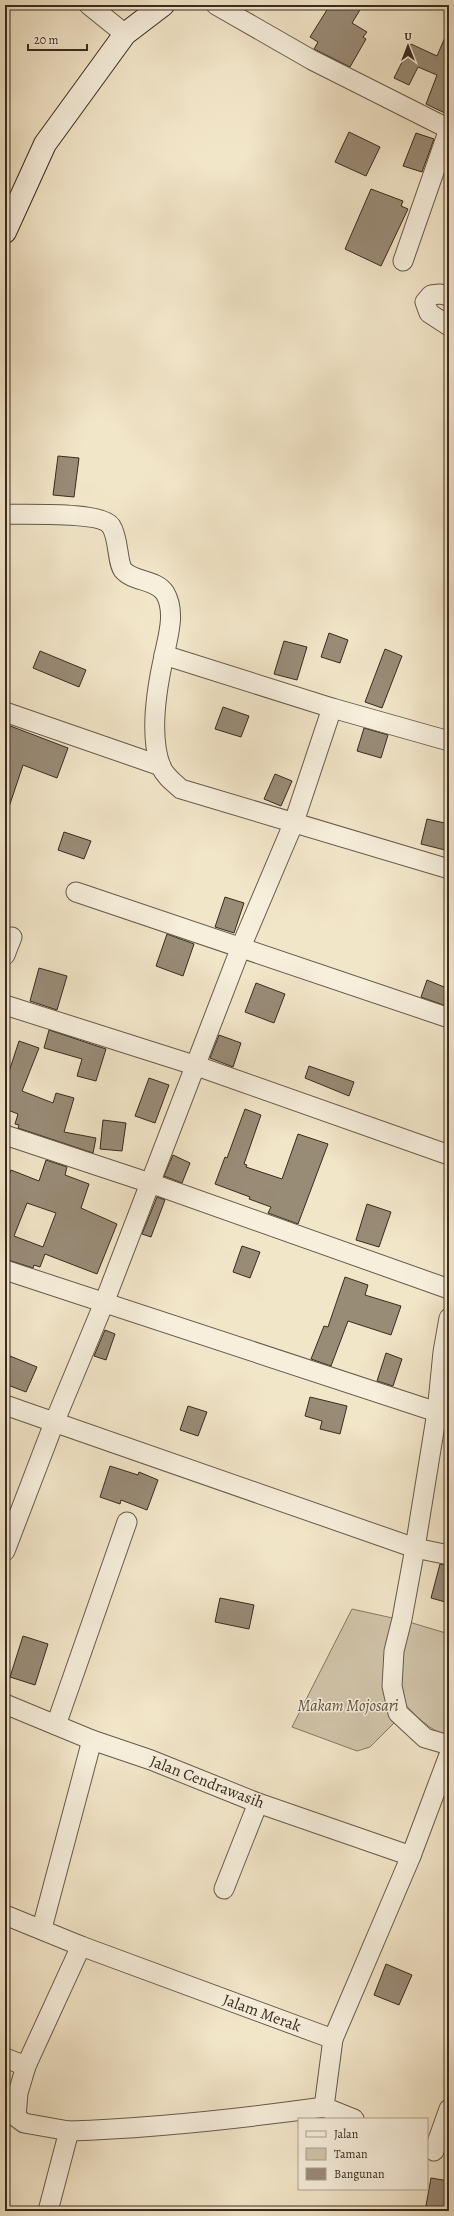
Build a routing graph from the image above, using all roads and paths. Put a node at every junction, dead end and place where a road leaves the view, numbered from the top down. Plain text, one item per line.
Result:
1 (89, 5) edge
2 (163, 5) edge
3 (216, 5) edge
4 (125, 34) junction
5 (449, 129) edge
6 (5, 232) edge
7 (403, 261) dead end
8 (449, 296) edge
9 (449, 326) edge
10 (5, 514) edge
11 (164, 655) junction
12 (332, 708) junction
13 (5, 712) edge
14 (449, 741) edge
15 (161, 766) junction
16 (294, 822) junction
17 (449, 869) edge
18 (76, 892) dead end
19 (12, 937) dead end
20 (241, 947) junction
21 (5, 955) edge
22 (5, 1005) edge
23 (449, 1018) edge
24 (197, 1066) junction
25 (5, 1135) edge
26 (449, 1155) edge
27 (150, 1183) junction
28 (5, 1270) edge
29 (449, 1289) edge
30 (104, 1303) junction
31 (449, 1318) edge
32 (5, 1405) edge
33 (443, 1414) edge
34 (54, 1423) junction
35 (127, 1522) dead end
36 (415, 1548) junction
37 (5, 1551) edge
38 (449, 1555) edge
39 (5, 1704) edge
40 (56, 1725) junction
41 (92, 1740) junction
42 (449, 1745) edge
43 (449, 1755) edge
44 (258, 1803) junction
45 (411, 1856) junction
46 (224, 1889) dead end
47 (5, 1915) edge
48 (42, 1928) junction
49 (81, 1946) junction
50 (333, 2039) junction
51 (5, 2058) edge
52 (26, 2066) junction
53 (324, 2107) junction
54 (449, 2109) edge
55 (352, 2118) edge
56 (69, 2131) junction
57 (437, 2152) edge
58 (48, 2211) edge

1 - 4 street
2 - 4 main road
3 - 5 street
4 - 6 main road
5 - 7 street
8 - 9 street
10 - 11 street
11 - 12 street
11 - 15 street
12 - 14 street
12 - 16 street
13 - 15 street
15 - 16 street
16 - 17 street
16 - 20 street
18 - 20 street
19 - 21 street
20 - 23 street
20 - 24 street
22 - 24 street
24 - 26 street
24 - 27 street
25 - 27 street
27 - 29 street
27 - 30 street
28 - 30 street
30 - 33 street
30 - 34 street
31 - 33 street
32 - 34 street
33 - 36 street
34 - 36 street
34 - 37 street
35 - 40 street
36 - 38 street
36 - 42 street
39 - 40 street, Jalan Cendrawasih
40 - 41 street, Jalan Cendrawasih
41 - 44 street, Jalan Cendrawasih
41 - 48 street
43 - 45 street
44 - 45 street, Jalan Cendrawasih
44 - 46 street
45 - 50 street
47 - 48 street, Jalam Merak
48 - 49 street, Jalam Merak
49 - 50 street, Jalam Merak
49 - 52 street
50 - 53 street
51 - 52 street
52 - 56 street
53 - 55 street
53 - 56 street
54 - 57 street
56 - 58 street

